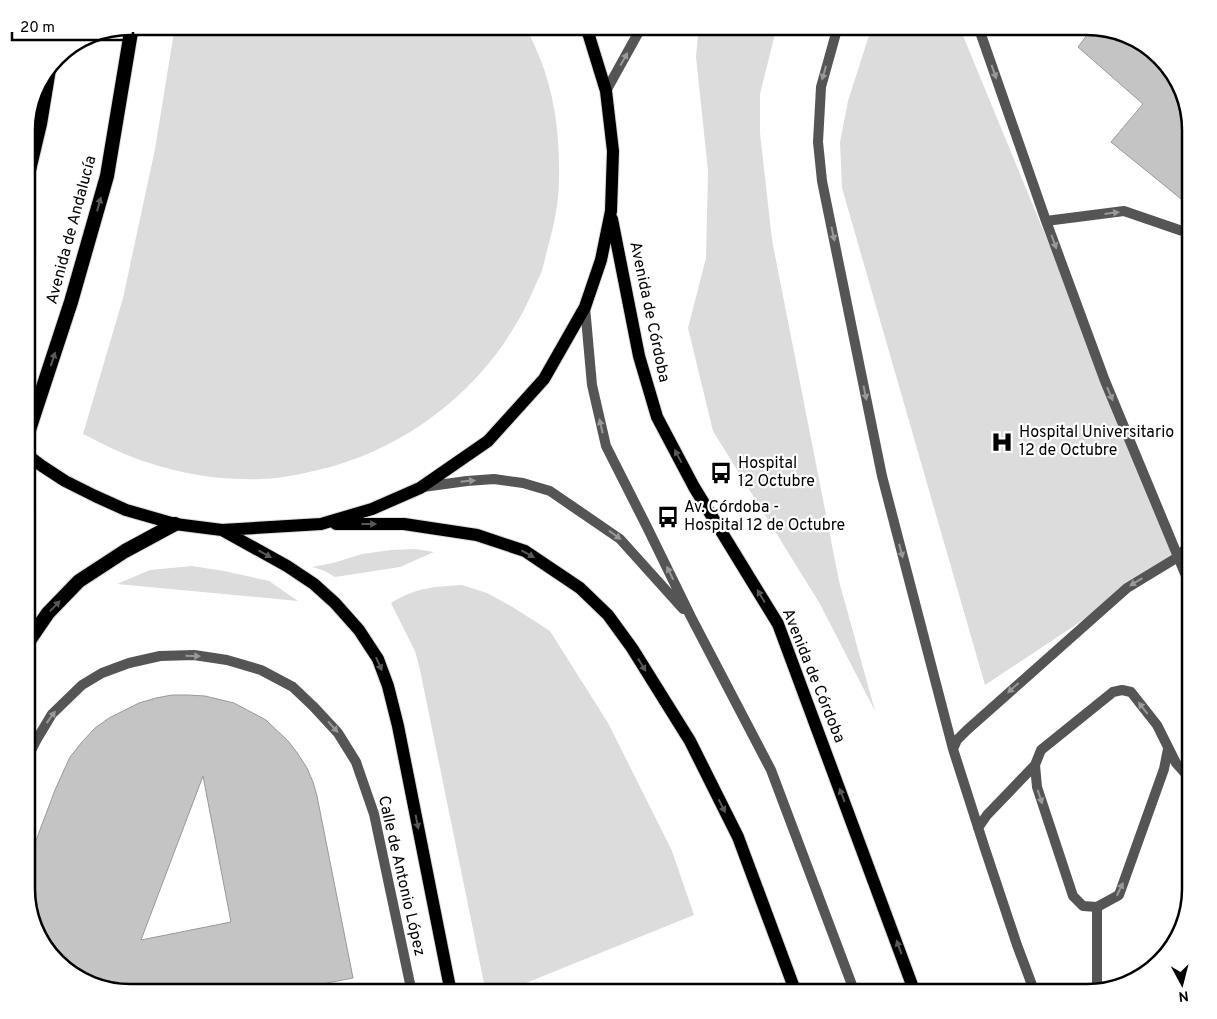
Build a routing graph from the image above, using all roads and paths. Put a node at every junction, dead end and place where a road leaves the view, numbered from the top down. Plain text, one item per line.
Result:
1 (130, 35) edge
2 (589, 35) edge
3 (637, 35) edge
4 (835, 35) edge
5 (981, 35) edge
6 (46, 85) edge
7 (606, 91) junction
8 (35, 145) edge
9 (611, 211) junction
10 (1046, 221) junction
11 (1182, 231) edge
12 (585, 307) junction
13 (35, 412) edge
14 (35, 461) edge
15 (420, 488) junction
16 (175, 524) junction
17 (321, 524) junction
18 (222, 530) junction
19 (1182, 553) edge
20 (1178, 557) junction
21 (1182, 567) edge
22 (691, 617) junction
23 (35, 632) edge
24 (35, 743) edge
25 (953, 749) junction
26 (1168, 749) junction
27 (1035, 765) junction
28 (1182, 770) edge
29 (978, 828) junction
30 (1097, 907) junction
31 (1097, 983) edge
32 (410, 984) edge
33 (449, 984) edge
34 (793, 984) edge
35 (852, 984) edge
36 (912, 984) edge
37 (1031, 984) edge

13 -> 1 highway, Avenida de Andalucía
2 - 7 main road
7 -> 3 street
4 -> 25 street
5 -> 10 street
6 - 8 highway
7 - 9 main road
9 - 12 main road
36 -> 9 main road, Avenida de Córdoba
10 -> 11 street
10 -> 20 street
12 - 15 main road
22 -> 12 street
14 - 16 main road
15 - 17 main road
15 -> 22 street
16 - 18 main road
23 -> 16 highway
17 - 18 main road
17 -> 34 main road
18 -> 33 main road
19 - 20 street
20 - 21 street
20 -> 25 street
22 - 35 street
24 -> 32 street, Calle de Antonio López
25 - 29 street
26 -> 27 street
26 - 28 street
30 -> 26 street
27 - 29 street
27 -> 30 street
29 - 37 street
30 - 31 street

